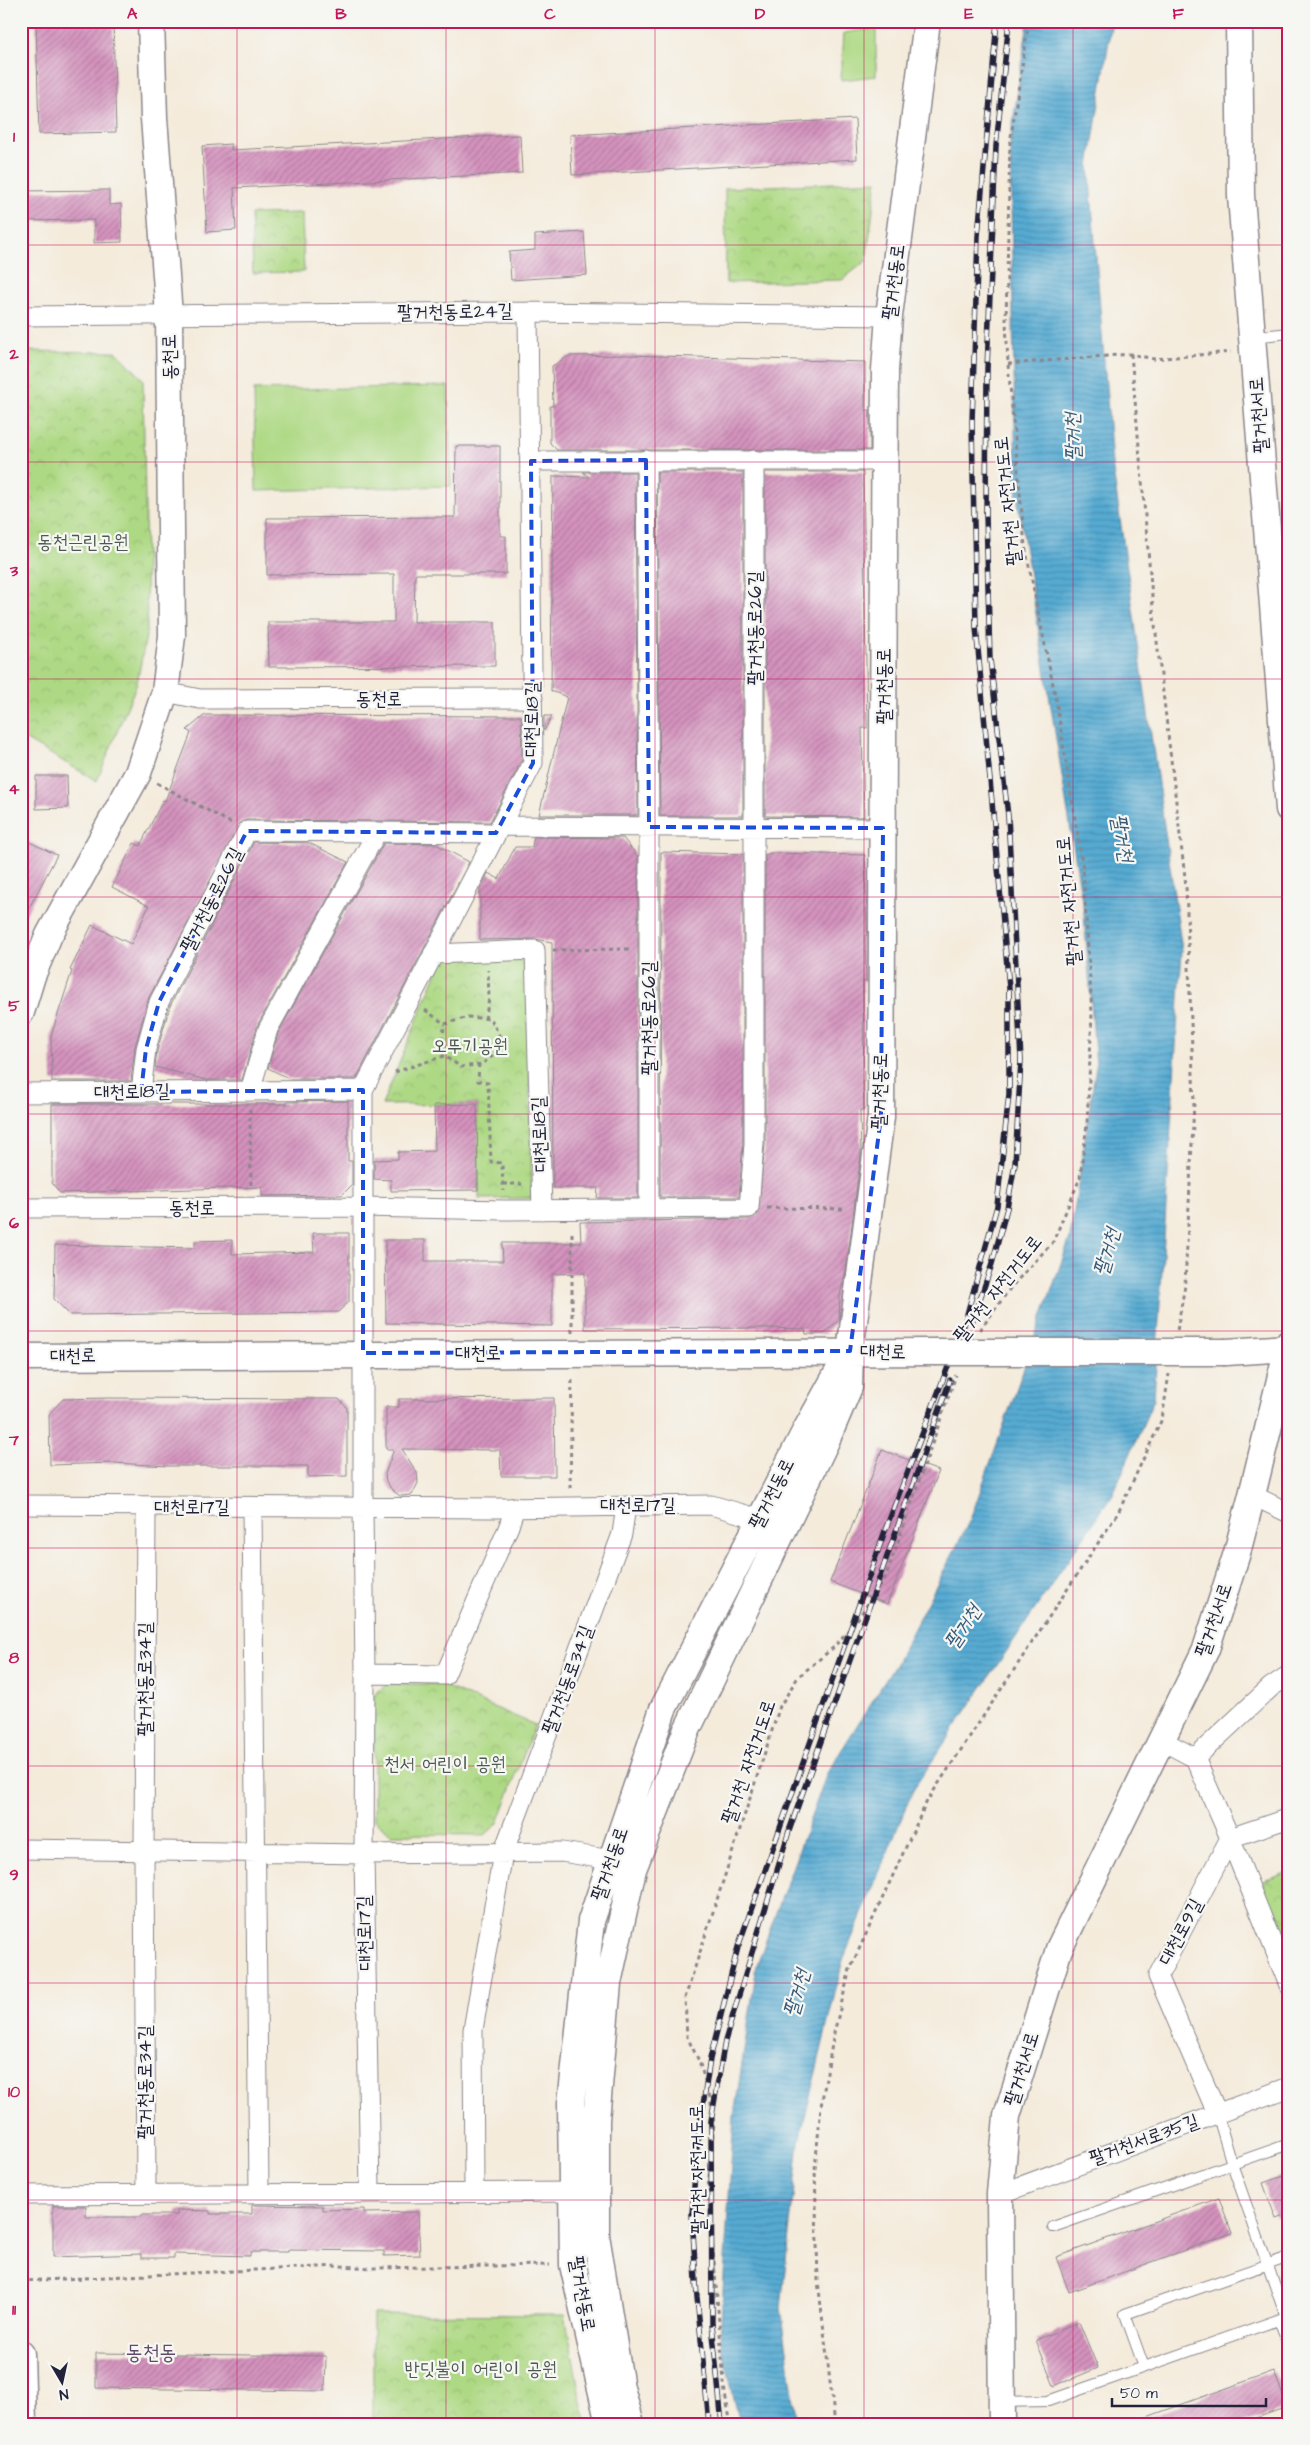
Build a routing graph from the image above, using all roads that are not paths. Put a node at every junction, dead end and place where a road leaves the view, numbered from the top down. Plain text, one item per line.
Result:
1 (151, 21) edge
2 (927, 21) edge
3 (1239, 21) edge
4 (528, 312) junction
5 (169, 315) junction
6 (21, 316) edge
7 (889, 316) junction
8 (1289, 333) edge
9 (1253, 343) junction
10 (646, 460) junction
11 (754, 460) junction
12 (532, 461) junction
13 (885, 461) junction
14 (165, 692) junction
15 (533, 698) junction
16 (1287, 766) edge
17 (1289, 809) edge
18 (649, 827) junction
19 (755, 827) junction
20 (883, 828) junction
21 (498, 829) junction
22 (377, 832) junction
23 (433, 954) junction
24 (21, 1012) edge
25 (365, 1087) junction
26 (250, 1091) junction
27 (141, 1092) junction
28 (21, 1093) edge
29 (362, 1207) junction
30 (21, 1208) edge
31 (649, 1209) junction
32 (542, 1210) junction
33 (1289, 1343) edge
34 (1289, 1348) edge
35 (850, 1351) junction
36 (363, 1354) junction
37 (21, 1357) edge
38 (1252, 1495) junction
39 (21, 1505) edge
40 (626, 1506) junction
41 (146, 1507) junction
42 (515, 1507) junction
43 (252, 1508) junction
44 (363, 1508) junction
45 (1289, 1513) edge
46 (760, 1519) junction
47 (366, 1674) junction
48 (1289, 1675) edge
49 (1161, 1740) junction
50 (1195, 1758) junction
51 (1289, 1818) edge
52 (1230, 1838) junction
53 (21, 1849) edge
54 (144, 1851) junction
55 (256, 1852) junction
56 (503, 1853) junction
57 (364, 1854) junction
58 (611, 1860) junction
59 (1289, 1985) edge
60 (1289, 2086) edge
61 (1217, 2114) junction
62 (1289, 2144) edge
63 (1232, 2164) junction
64 (474, 2192) junction
65 (573, 2192) junction
66 (259, 2193) junction
67 (370, 2193) junction
68 (146, 2194) junction
69 (1000, 2194) junction
70 (21, 2195) edge
71 (1053, 2226) dead end
72 (1289, 2257) edge
73 (1268, 2264) junction
74 (1284, 2317) edge
75 (1289, 2348) edge
76 (21, 2354) edge
77 (1144, 2367) junction
78 (1002, 2413) edge
79 (22, 2424) edge
80 (609, 2424) edge
81 (631, 2424) edge

1 - 5 main road, 동천로
2 - 7 main road, 팔거천동로
3 - 9 main road, 팔거천서로
4 - 5 street, 팔거천동로24길
4 - 7 street, 팔거천동로24길
4 - 12 street, 대천로18길
5 - 6 street, 팔거천동로24길
5 - 14 main road, 동천로
7 - 13 main road, 팔거천동로
8 - 9 lane
9 - 16 main road, 팔거천서로
10 - 11 street
10 - 12 street
10 - 18 street, 팔거천동로26길
11 - 13 street
11 - 19 street, 팔거천동로26길
12 - 15 street, 대천로18길
13 - 20 main road, 팔거천동로
14 - 15 street, 동천로
14 - 24 main road, 동천로
15 - 21 street, 대천로18길
16 - 17 main road, 팔거천서로
18 - 19 street, 팔거천동로26길
18 - 21 street, 팔거천동로26길
18 - 31 street, 팔거천동로26길
19 - 20 street, 팔거천동로26길
19 - 31 street, 팔거천동로26길
20 - 35 main road, 팔거천동로
21 - 22 street, 팔거천동로26길
21 - 23 street, 대천로18길
22 - 26 street
22 - 27 street, 팔거천동로26길
23 - 25 street, 대천로18길
23 - 32 street, 대천로18길
25 - 26 street, 대천로18길
25 - 29 street, 대천로18길
26 - 27 street, 대천로18길
27 - 28 street, 대천로18길
29 - 30 street, 동천로
29 - 32 street
29 - 36 street, 대천로18길
31 - 32 street
33 - 34 main road, 팔거천서로
34 - 35 main road, 대천로, bridge
34 - 38 main road, 팔거천서로
35 - 36 main road, 대천로
35 - 46 main road, 팔거천동로
35 - 81 main road, 팔거천동로
36 - 37 main road, 대천로
36 - 44 street, 대천로17길
38 - 45 street
38 - 49 main road, 팔거천서로
39 - 41 street, 대천로17길
40 - 42 street, 대천로17길
40 - 46 street, 대천로17길
40 - 56 street, 팔거천동로34길
41 - 43 street, 대천로17길
41 - 54 street, 팔거천동로34길
42 - 44 street, 대천로17길
42 - 47 street
43 - 44 street, 대천로17길
43 - 55 street
44 - 47 street, 대천로17길
46 - 58 main road, 팔거천동로
47 - 57 street, 대천로17길
48 - 50 street
49 - 50 street
49 - 69 main road, 팔거천서로
50 - 52 street
51 - 52 street
52 - 59 street
52 - 61 street, 대천로9길
53 - 54 street
54 - 55 street
54 - 68 street, 팔거천동로34길
55 - 57 street
55 - 66 street
56 - 57 street
56 - 58 street
56 - 64 street, 팔거천동로34길
57 - 67 street, 대천로17길
58 - 65 main road, 팔거천동로
60 - 61 street, 팔거천서로35길
61 - 63 lane
61 - 69 street, 팔거천서로35길
62 - 63 lane
63 - 71 lane
63 - 73 lane
64 - 65 street
64 - 67 street
65 - 80 main road, 팔거천동로
66 - 67 street
66 - 68 street
68 - 70 street
69 - 78 main road, 팔거천서로
72 - 73 lane
73 - 74 lane
73 - 77 lane
74 - 75 lane
74 - 77 lane
76 - 79 main road
77 - 78 lane

